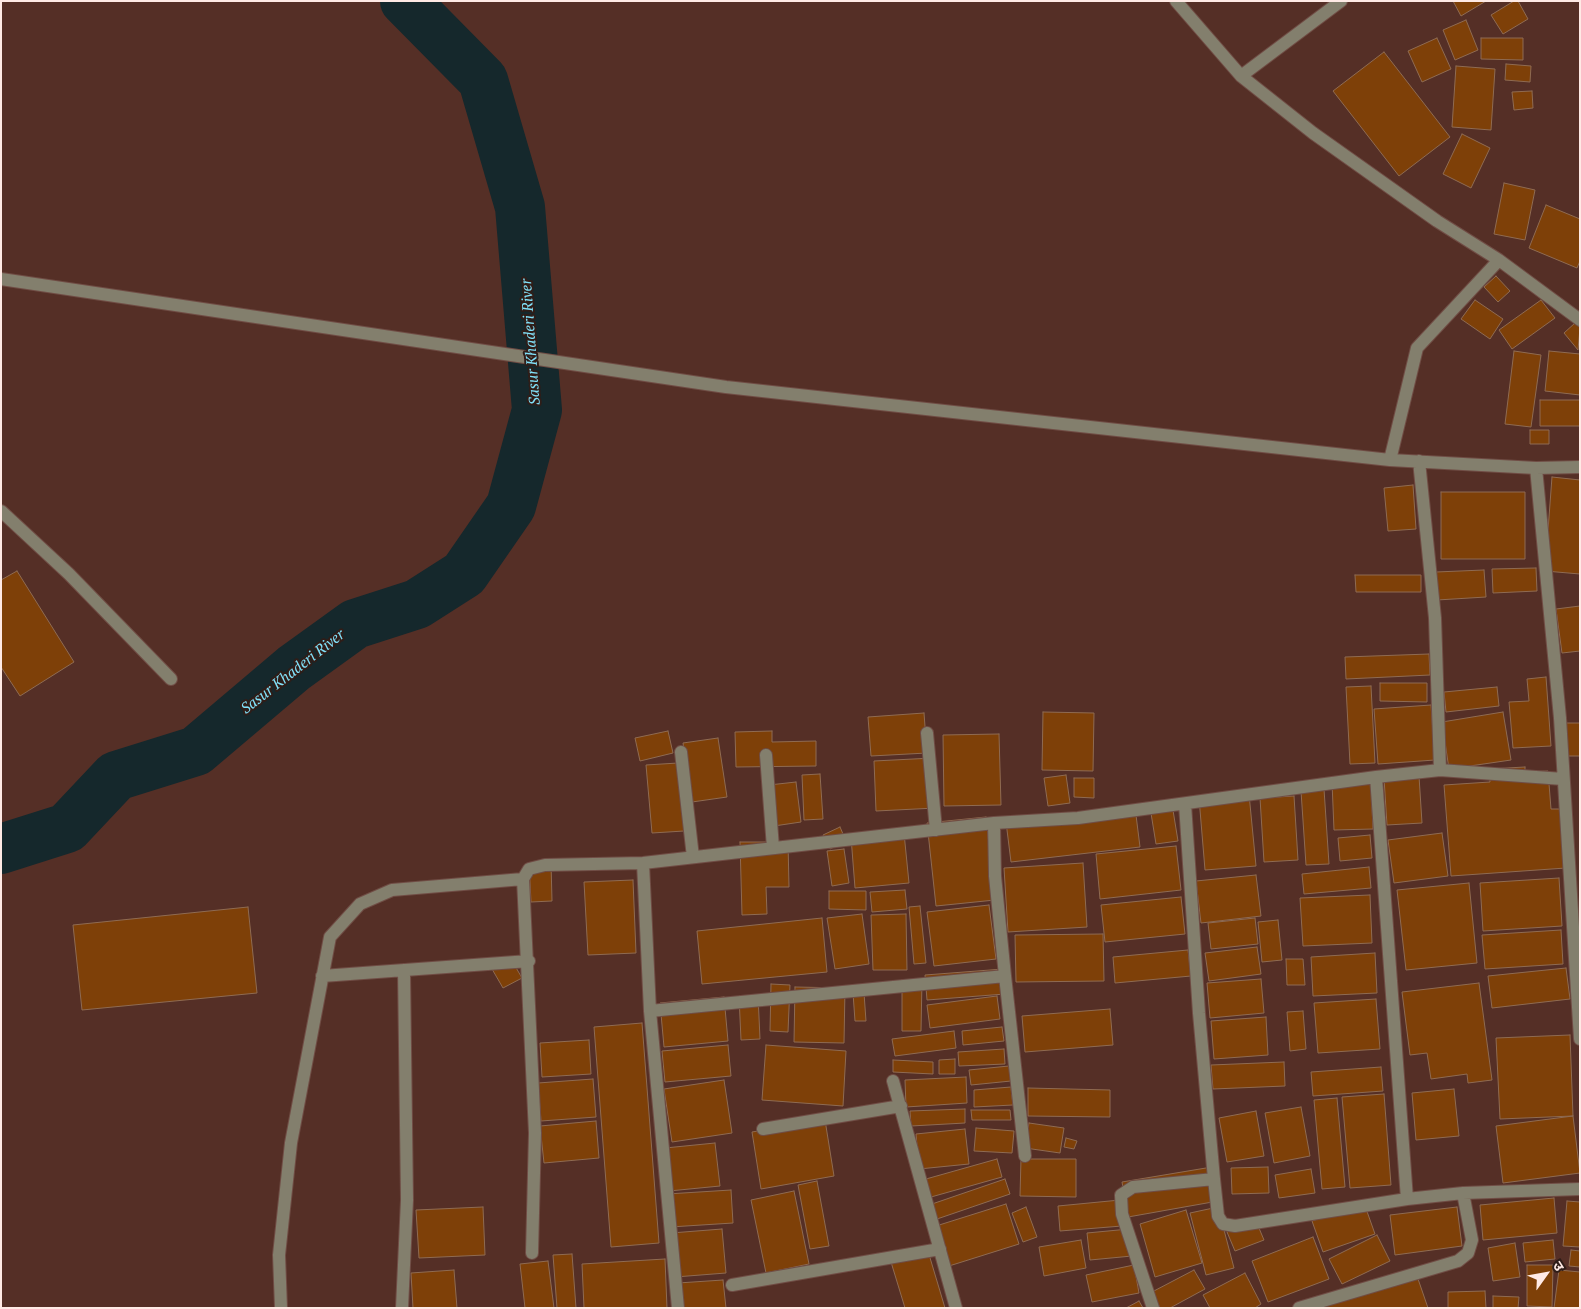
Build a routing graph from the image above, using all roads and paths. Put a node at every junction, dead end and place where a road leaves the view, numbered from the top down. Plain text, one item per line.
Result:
1 (1176, 1) edge
2 (1341, 1) edge
3 (1241, 76) junction
4 (1499, 260) junction
5 (1, 279) edge
6 (1580, 320) edge
7 (1390, 460) junction
8 (1419, 461) junction
9 (1580, 467) edge
10 (1536, 468) junction
11 (1, 512) edge
12 (171, 679) dead end
13 (927, 733) dead end
14 (681, 752) dead end
15 (766, 755) dead end
16 (1440, 770) junction
17 (1376, 777) junction
18 (1563, 779) junction
19 (1185, 804) junction
20 (994, 823) junction
21 (936, 830) junction
22 (773, 848) junction
23 (693, 857) junction
24 (643, 862) junction
25 (523, 879) junction
26 (528, 961) junction
27 (404, 970) junction
28 (322, 976) junction
29 (1004, 976) junction
30 (650, 1011) junction
31 (1580, 1039) edge
32 (893, 1081) dead end
33 (900, 1106) junction
34 (763, 1129) dead end
35 (1025, 1156) dead end
36 (1214, 1179) junction
37 (1580, 1189) edge
38 (1463, 1193) junction
39 (1407, 1199) junction
40 (940, 1249) junction
41 (532, 1253) dead end
42 (732, 1285) dead end
43 (281, 1308) edge
44 (402, 1308) edge
45 (678, 1308) edge
46 (956, 1308) edge
47 (1153, 1308) edge
48 (1299, 1308) edge

1 - 3 street
2 - 3 street
3 - 4 street
4 - 6 street
4 - 7 street
5 - 7 street
7 - 8 street
8 - 10 street
8 - 16 street
9 - 10 street
10 - 18 street
11 - 12 street
13 - 21 street
14 - 23 street
15 - 22 street
16 - 17 street
16 - 18 street
17 - 19 street
17 - 39 street
18 - 31 street
19 - 20 street
19 - 36 street
20 - 21 street
20 - 29 street
21 - 22 street
22 - 23 street
23 - 24 street
24 - 25 street
24 - 30 street
25 - 26 street
25 - 28 street
26 - 27 street
26 - 41 street
27 - 28 street
27 - 44 street
28 - 43 street
29 - 30 street
29 - 35 street
30 - 45 street
32 - 33 street
33 - 34 street
33 - 40 street
36 - 39 street
36 - 47 street
37 - 38 street
38 - 39 street
38 - 48 street
40 - 42 street
40 - 46 street

